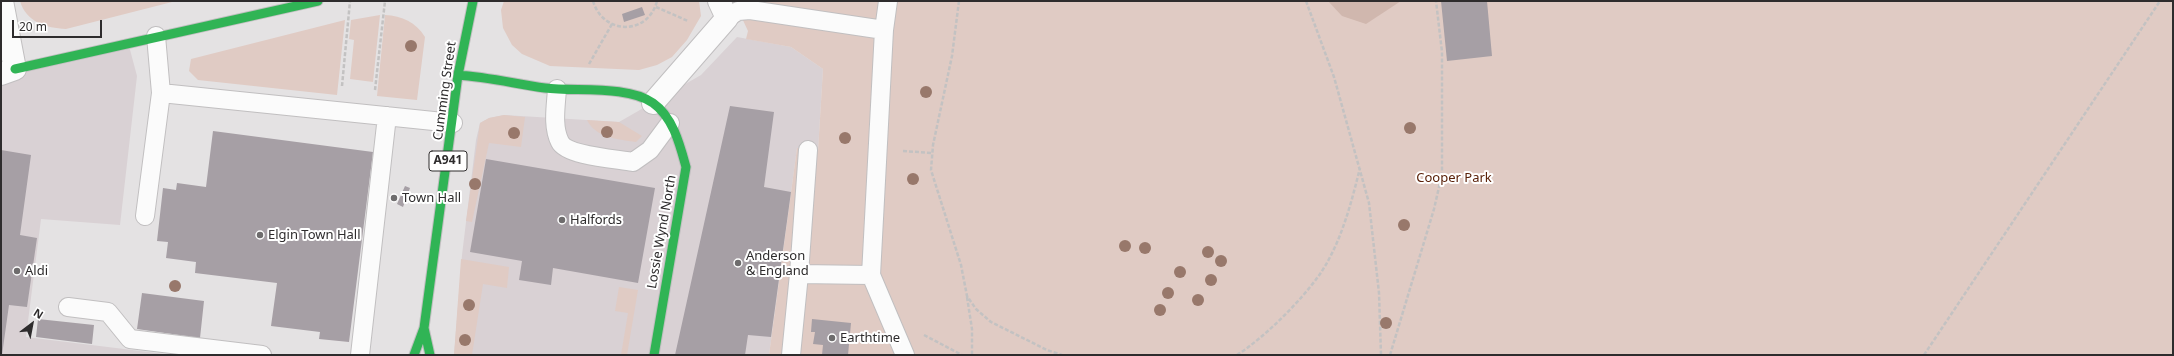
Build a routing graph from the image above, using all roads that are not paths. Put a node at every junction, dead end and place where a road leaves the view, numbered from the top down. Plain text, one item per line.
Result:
1 (2, 1) edge
2 (318, 1) edge
3 (473, 1) edge
4 (888, 1) edge
5 (720, 17) edge
6 (884, 30) junction
7 (156, 36) junction
8 (8, 71) edge
9 (458, 75) junction
10 (563, 90) junction
11 (161, 93) junction
12 (653, 103) junction
13 (379, 115) junction
14 (453, 123) junction
15 (670, 123) junction
16 (808, 150) dead end
17 (145, 216) dead end
18 (799, 274) junction
19 (871, 275) junction
20 (68, 307) dead end
21 (424, 328) junction
22 (262, 355) edge
23 (360, 355) edge
24 (414, 355) edge
25 (430, 355) edge
26 (654, 355) edge
27 (791, 355) edge
28 (905, 355) edge

1 - 8 street
2 - 7 street
3 - 9 street, Cumming Street / A941
4 - 6 lane
5 - 6 lane
5 - 12 street
6 - 19 lane
7 - 8 street
7 - 11 lane
9 - 10 street, Lossie Wynd North
9 - 14 street, Cumming Street / A941
10 - 12 street, Lossie Wynd North
10 - 15 lane
11 - 13 lane
11 - 17 lane
12 - 15 street, Lossie Wynd North
13 - 14 lane
13 - 23 lane
14 - 21 street, Cumming Street / A941
15 - 26 street, Lossie Wynd North
16 - 18 lane
18 - 19 lane
18 - 27 lane
19 - 28 lane
20 - 22 lane
21 - 24 street, Cumming Street / A941
21 - 25 street, Cumming Street / A941

